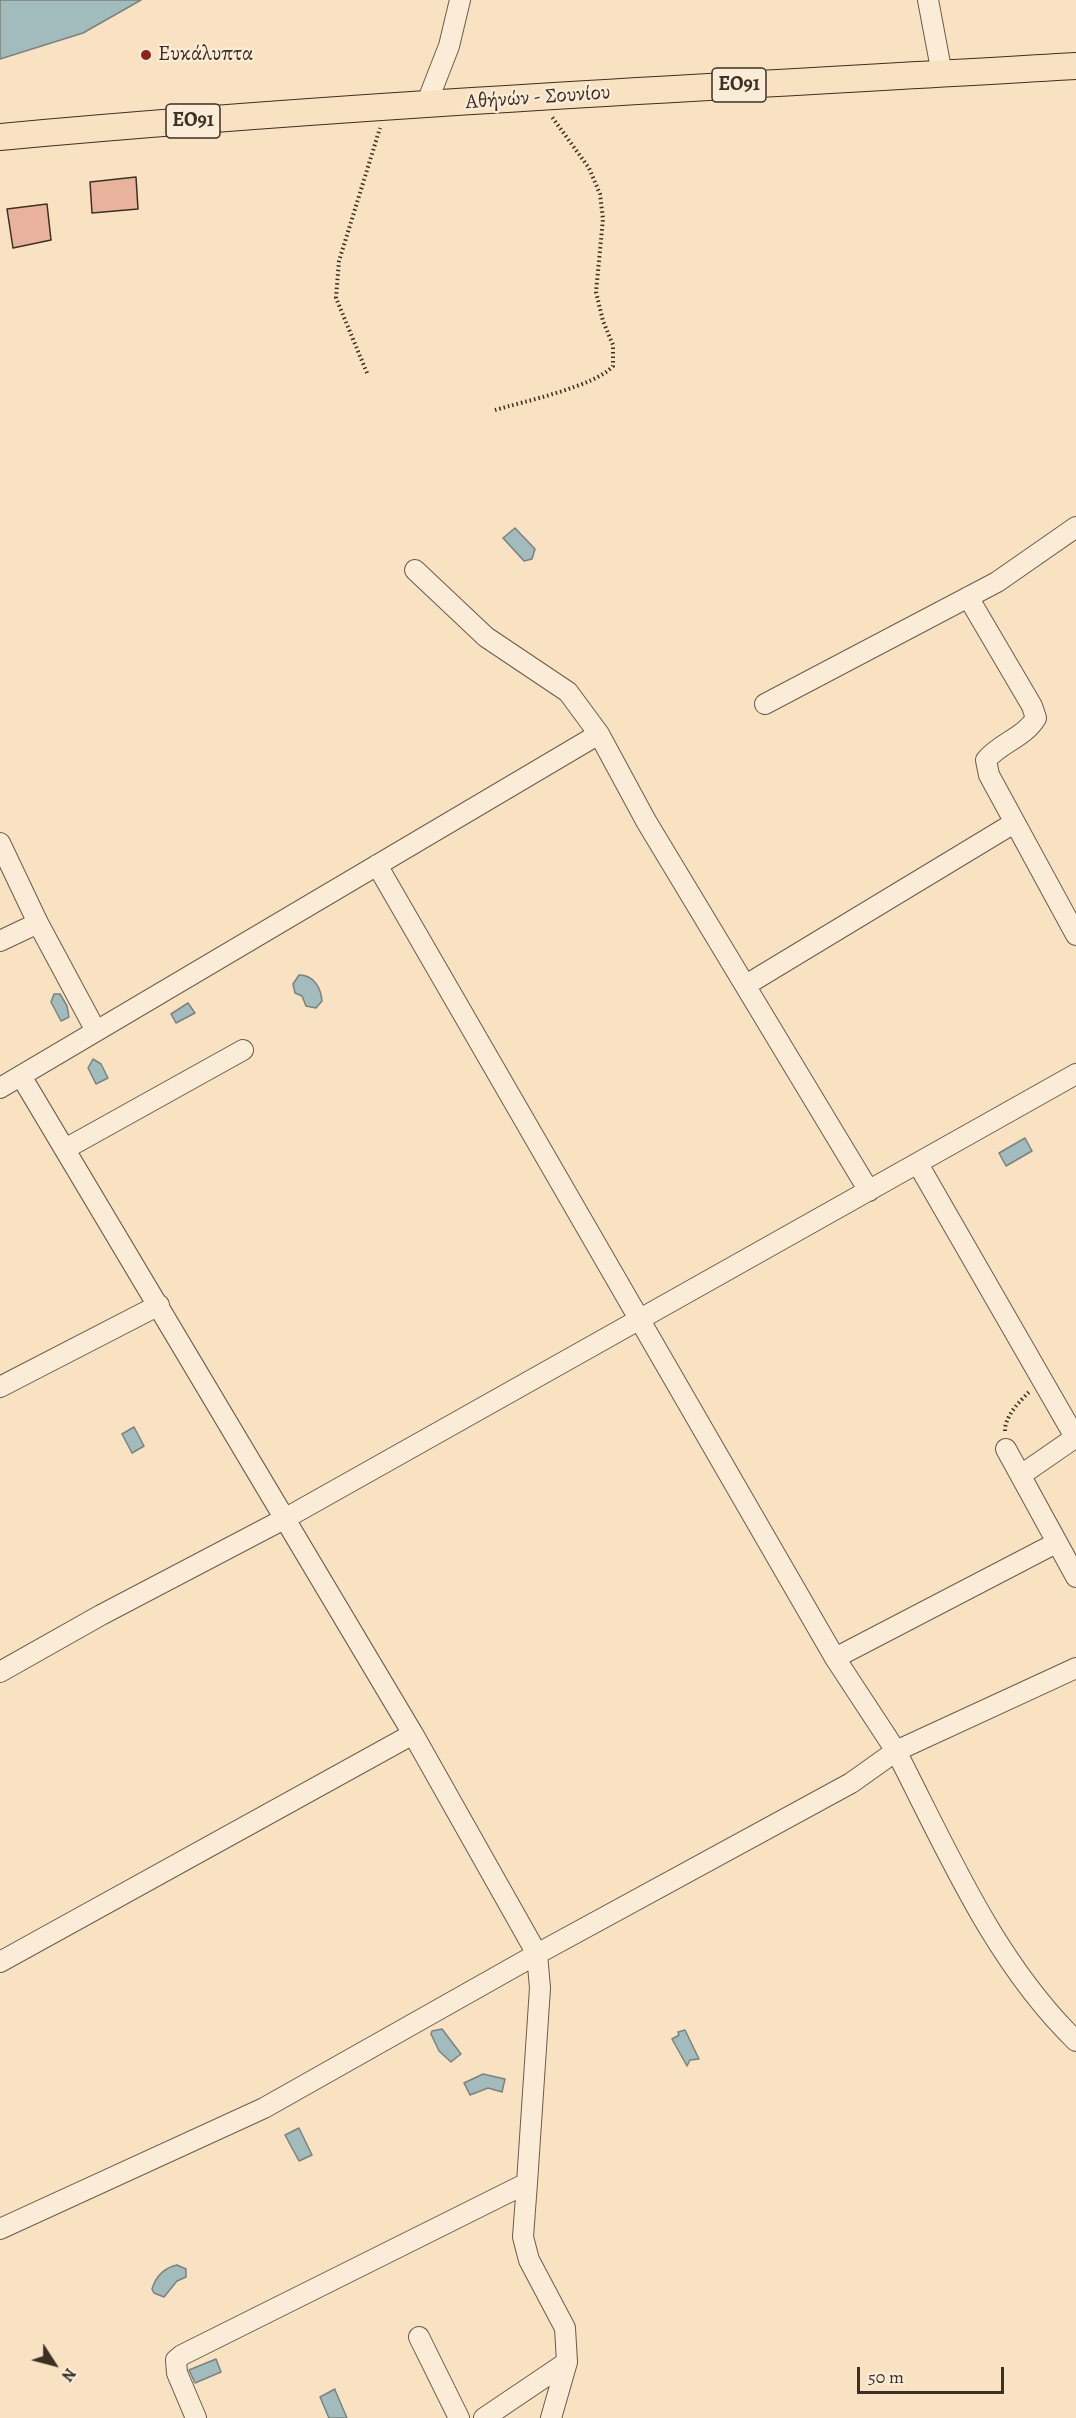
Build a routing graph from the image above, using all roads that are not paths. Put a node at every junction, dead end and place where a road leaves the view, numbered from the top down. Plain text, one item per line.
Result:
1 (460, 0) edge
2 (928, 0) edge
3 (1076, 66) edge
4 (942, 74) junction
5 (426, 105) junction
6 (0, 137) edge
7 (1076, 527) edge
8 (415, 570) dead end
9 (968, 597) junction
10 (765, 704) dead end
11 (598, 734) junction
12 (1014, 823) junction
13 (0, 843) edge
14 (377, 865) junction
15 (38, 923) junction
16 (1076, 935) edge
17 (0, 941) edge
18 (746, 985) junction
19 (96, 1031) junction
20 (243, 1050) dead end
21 (1076, 1074) edge
22 (21, 1076) junction
23 (0, 1088) edge
24 (65, 1149) junction
25 (918, 1164) junction
26 (869, 1191) junction
27 (159, 1305) junction
28 (639, 1320) junction
29 (0, 1387) edge
30 (1075, 1437) edge
31 (1006, 1449) road end
32 (1021, 1475) junction
33 (286, 1518) junction
34 (1056, 1543) junction
35 (1076, 1576) edge
36 (835, 1658) junction
37 (1076, 1668) edge
38 (0, 1672) edge
39 (413, 1734) junction
40 (896, 1751) junction
41 (537, 1954) junction
42 (0, 1962) edge
43 (1076, 2041) edge
44 (526, 2182) junction
45 (0, 2229) edge
46 (419, 2337) dead end
47 (567, 2362) junction
48 (196, 2418) edge
49 (459, 2418) edge
50 (484, 2418) edge
51 (551, 2418) edge

1 - 5 street
2 - 4 street
3 - 4 main road, Αθήνών - Σουνίου / ΕΟ91
4 - 5 main road, Αθήνών - Σουνίου / ΕΟ91
5 - 6 main road, Αθήνών - Σουνίου / ΕΟ91
7 - 9 street
8 - 11 street
9 - 10 street
9 - 12 street
11 - 14 street
11 - 18 street
12 - 16 street
12 - 18 street
13 - 15 street
14 - 19 street
14 - 28 street
15 - 17 street
15 - 19 street
18 - 26 street
19 - 22 street
20 - 24 street
21 - 25 street
22 - 23 street
22 - 24 street
24 - 27 street
25 - 26 street
25 - 30 street
26 - 28 street
27 - 29 street
27 - 33 street
28 - 33 street
28 - 36 street
30 - 32 street
31 - 32 street
32 - 34 street
33 - 38 street
33 - 39 street
34 - 35 street
34 - 36 street
36 - 40 street
37 - 40 street
39 - 41 street
39 - 42 street
40 - 41 street
40 - 43 street
41 - 44 street
41 - 45 street
44 - 47 street
44 - 48 street
46 - 49 street
47 - 50 street
47 - 51 street

